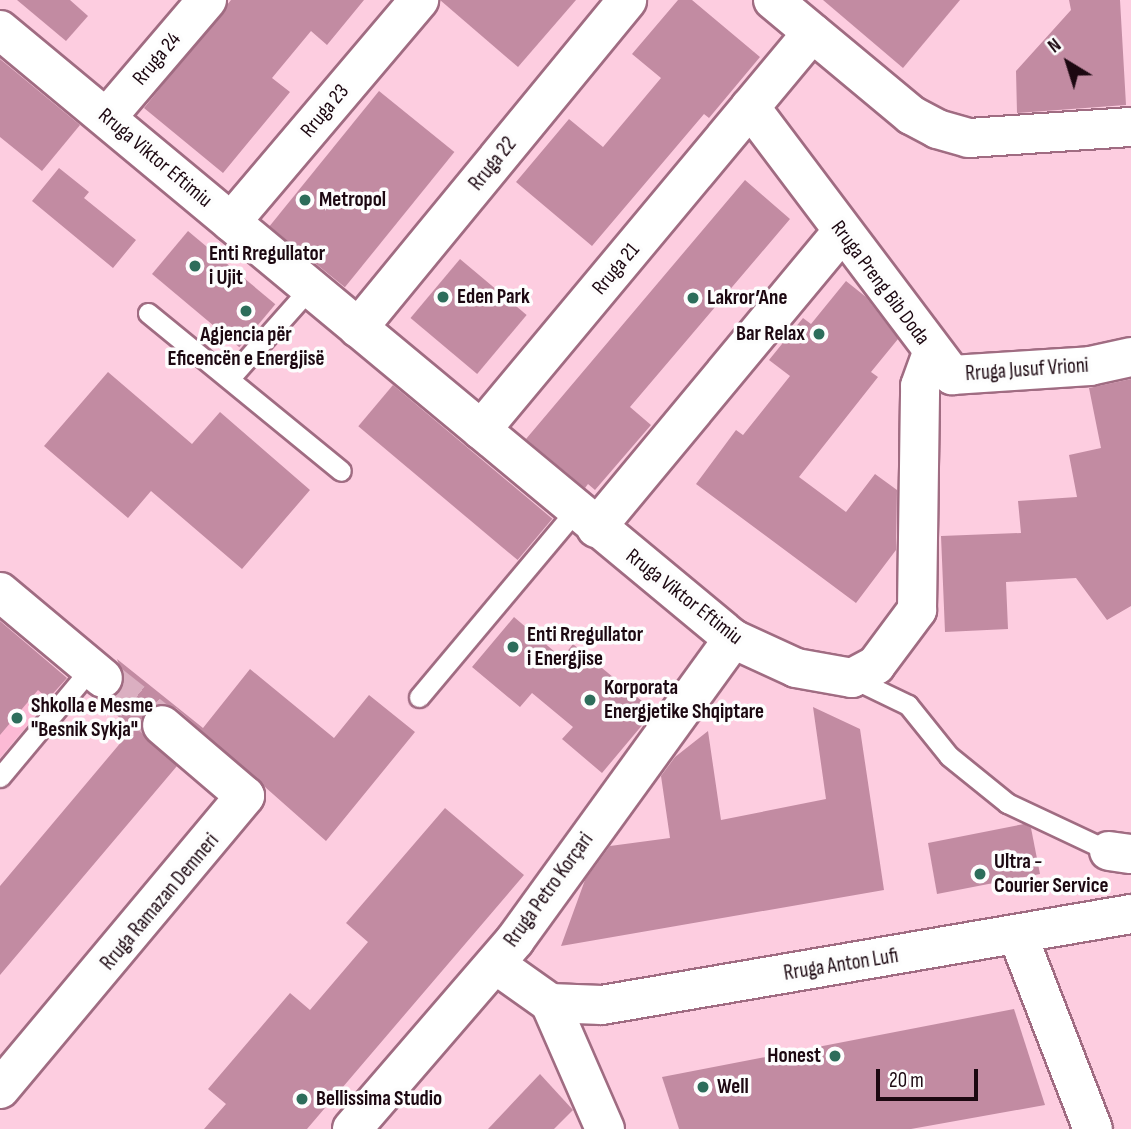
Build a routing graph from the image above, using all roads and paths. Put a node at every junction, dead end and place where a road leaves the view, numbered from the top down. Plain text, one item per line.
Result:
1 (206, 0) edge
2 (419, 0) edge
3 (627, 0) edge
4 (773, 0) edge
5 (0, 30) edge
6 (812, 33) junction
7 (750, 107) junction
8 (107, 117) junction
9 (1131, 127) edge
10 (231, 222) junction
11 (842, 232) junction
12 (310, 288) junction
13 (148, 313) dead end
14 (358, 328) junction
15 (932, 353) junction
16 (1131, 357) edge
17 (230, 378) junction
18 (481, 430) junction
19 (341, 471) dead end
20 (586, 519) junction
21 (0, 592) edge
22 (733, 639) junction
23 (97, 673) joint
24 (852, 678) junction
25 (419, 697) dead end
26 (162, 725) tunnel mouth
27 (0, 777) edge
28 (1120, 853) edge
29 (1131, 914) edge
30 (1018, 936) junction
31 (495, 964) junction
32 (550, 1003) junction
33 (0, 1089) edge
34 (352, 1129) edge
35 (605, 1129) edge
36 (1093, 1129) edge

1 - 8 street, Rruga 24
2 - 10 street, Rruga 23
3 - 14 street, Rruga 22
4 - 6 street
5 - 8 street, Rruga Viktor Eftimiu
6 - 7 street
6 - 9 street
7 - 11 street, Rruga Preng Bib Doda
7 - 18 street, Rruga 21
8 - 10 street, Rruga Viktor Eftimiu
10 - 12 street, Rruga Viktor Eftimiu
11 - 15 street, Rruga Preng Bib Doda
11 - 20 street
12 - 14 street, Rruga Viktor Eftimiu
12 - 17 lane
13 - 17 lane
14 - 18 street, Rruga Viktor Eftimiu
15 - 16 street, Rruga Jusuf Vrioni
15 - 24 street, Rruga Preng Bib Doda
17 - 19 lane
18 - 20 street, Rruga Viktor Eftimiu
20 - 22 street, Rruga Viktor Eftimiu
20 - 25 lane
21 - 23 street
22 - 24 street, Rruga Viktor Eftimiu
22 - 31 street, Rruga Petro Korçari
23 - 27 lane
24 - 28 lane, Rruga Viktor Eftimiu
26 - 33 street, Rruga Ramazan Demneri
29 - 30 street, Rruga Anton Lufi
30 - 32 street, Rruga Anton Lufi
30 - 36 street
31 - 32 street
31 - 34 street, Rruga Petro Korçari
32 - 35 street

